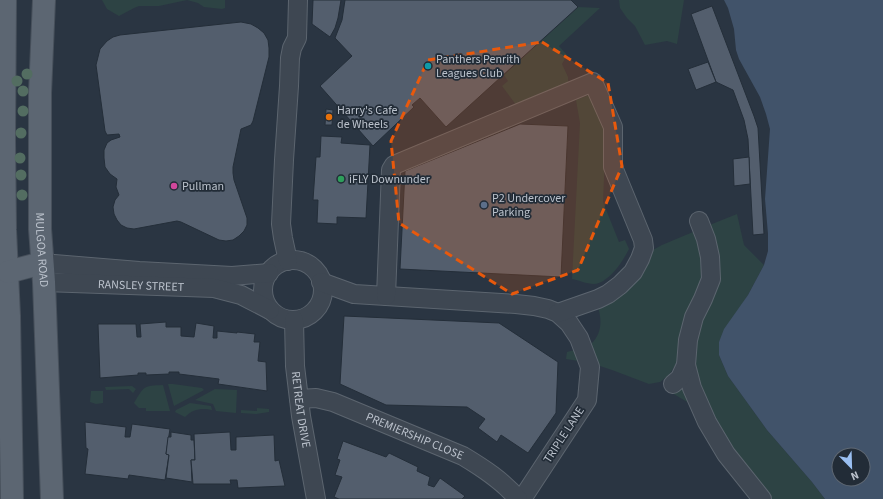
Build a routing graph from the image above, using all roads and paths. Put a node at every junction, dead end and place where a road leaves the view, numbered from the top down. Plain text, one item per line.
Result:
1 (5, 0) edge
2 (44, 0) edge
3 (298, 0) edge
4 (699, 221) dead end
5 (288, 261) junction
6 (4, 272) edge
7 (43, 273) junction
8 (269, 273) junction
9 (322, 282) junction
10 (354, 294) junction
11 (386, 296) junction
12 (270, 310) junction
13 (315, 310) junction
14 (564, 318) junction
15 (294, 320) junction
16 (686, 365) junction
17 (673, 384) dead end
18 (299, 399) junction
19 (690, 411) dead end
20 (707, 422) junction
21 (12, 499) edge
22 (52, 499) edge
23 (316, 499) edge
24 (518, 499) edge
25 (522, 499) edge
26 (762, 499) edge

1 - 6 main road
2 - 7 main road, MULGOA ROAD
3 - 5 street
4 - 16 street
5 - 8 street
5 - 9 street
6 - 7 main road, RANSLEY STREET
6 - 21 main road
7 - 8 street, RANSLEY STREET
7 - 12 street, RANSLEY STREET
7 - 22 main road, MULGOA ROAD
8 - 12 street
9 - 10 street
9 - 13 street
10 - 11 street
10 - 13 street
11 - 14 street
11 - 14 street
12 - 15 street
13 - 15 street
14 - 25 street, TRIPLE LANE
15 - 18 street, RETREAT DRIVE
16 - 17 street
16 - 20 street
18 - 23 street, RETREAT DRIVE
18 - 24 street, PREMIERSHIP CLOSE
19 - 20 street
20 - 26 street

